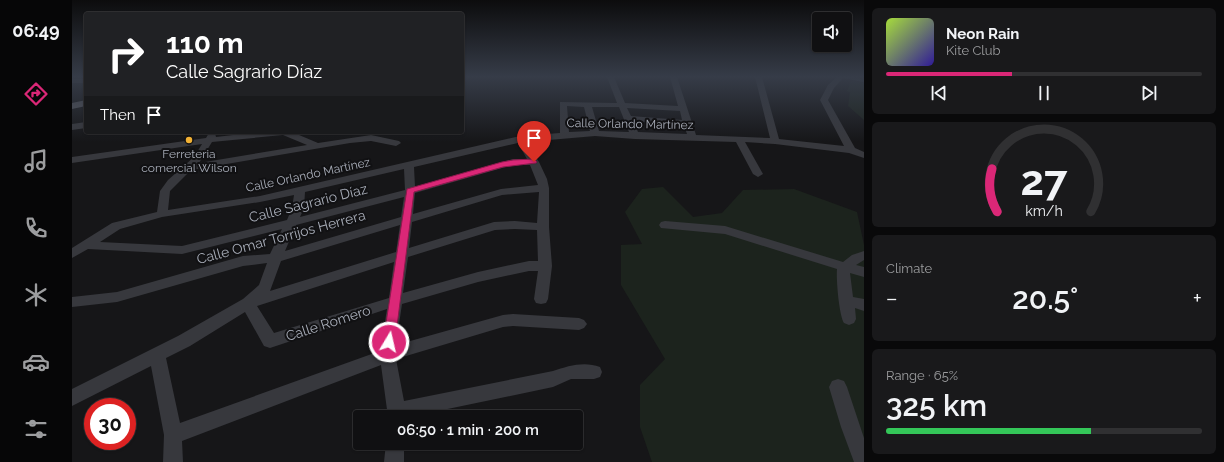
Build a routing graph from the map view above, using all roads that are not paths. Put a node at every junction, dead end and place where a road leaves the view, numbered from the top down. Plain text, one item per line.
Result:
1 (84, 99) edge
2 (618, 99) edge
3 (679, 99) edge
4 (763, 99) edge
5 (825, 99) edge
6 (72, 102) edge
7 (84, 103) edge
8 (587, 104) junction
9 (621, 105) junction
10 (72, 106) edge
11 (682, 109) junction
12 (627, 118) junction
13 (687, 123) junction
14 (84, 125) edge
15 (72, 127) edge
16 (248, 134) edge
17 (289, 134) edge
18 (595, 134) junction
19 (376, 135) edge
20 (565, 135) junction
21 (211, 136) edge
22 (635, 136) junction
23 (692, 138) junction
24 (520, 139) junction
25 (739, 139) junction
26 (774, 141) junction
27 (396, 143) dead end
28 (315, 145) junction
29 (851, 150) junction
30 (864, 155) edge
31 (72, 160) edge
32 (534, 162) junction
33 (409, 166) junction
34 (188, 168) junction
35 (758, 174) dead end
36 (544, 188) junction
37 (300, 190) junction
38 (410, 191) junction
39 (162, 214) junction
40 (406, 219) junction
41 (292, 222) junction
42 (665, 225) dead end
43 (543, 227) junction
44 (86, 245) junction
45 (72, 254) edge
46 (402, 255) junction
47 (864, 255) edge
48 (275, 258) junction
49 (545, 266) junction
50 (845, 267) junction
51 (864, 272) edge
52 (541, 299) dead end
53 (846, 300) junction
54 (395, 301) junction
55 (72, 302) edge
56 (248, 303) junction
57 (864, 304) edge
58 (849, 319) dead end
59 (579, 324) dead end
60 (157, 354) junction
61 (387, 355) junction
62 (594, 372) dead end
63 (838, 387) dead end
64 (72, 398) edge
65 (396, 410) edge
66 (415, 410) edge
67 (174, 436) junction
68 (395, 450) edge
69 (172, 462) edge
70 (394, 462) edge
71 (864, 462) edge

1 - 6 main road
2 - 9 street
3 - 11 street
4 - 26 street
5 - 29 street
7 - 10 main road
8 - 9 street
8 - 18 street
8 - 20 street
9 - 11 street
9 - 12 street
11 - 13 street
12 - 13 street
12 - 22 street
13 - 23 street
14 - 15 street
16 - 21 street
17 - 28 street
18 - 20 street, Calle Orlando Martínez
18 - 22 street, Calle Orlando Martínez
19 - 27 street
19 - 28 street
20 - 24 street, Calle Orlando Martínez
21 - 31 street
21 - 34 street
22 - 23 street, Calle Orlando Martínez
23 - 25 street, Calle Orlando Martínez
24 - 32 street
24 - 33 street, Calle Orlando Martínez
25 - 26 street, Calle Orlando Martínez
25 - 35 street
26 - 29 street, Calle Orlando Martínez
28 - 34 street
29 - 30 street, Calle Orlando Martínez
32 - 36 street
32 - 38 street, Calle Sagrario Díaz
33 - 37 street, Calle Orlando Martínez
33 - 38 street
34 - 39 street
36 - 40 street, Calle Omar Torrijos Herrera
36 - 43 street
37 - 39 street, Calle Orlando Martínez
37 - 41 street
38 - 40 street
38 - 41 street, Calle Sagrario Díaz
39 - 44 street, Calle Orlando Martínez
40 - 46 street
40 - 48 street, Calle Omar Torrijos Herrera
41 - 44 street, Calle Sagrario Díaz
41 - 48 street
42 - 50 street
43 - 46 street
43 - 49 street
44 - 45 street, Calle Orlando Martínez
46 - 54 street
46 - 56 street
47 - 50 street
48 - 55 street, Calle Omar Torrijos Herrera
48 - 56 street
49 - 52 street
49 - 54 street, Calle Romero
50 - 51 street
50 - 53 street
53 - 57 street
53 - 58 street
54 - 56 street, Calle Romero
54 - 61 street
56 - 60 street
59 - 61 street
60 - 64 street
60 - 67 street
61 - 65 street
61 - 67 street
62 - 66 street
63 - 71 street
67 - 69 street
68 - 70 street

